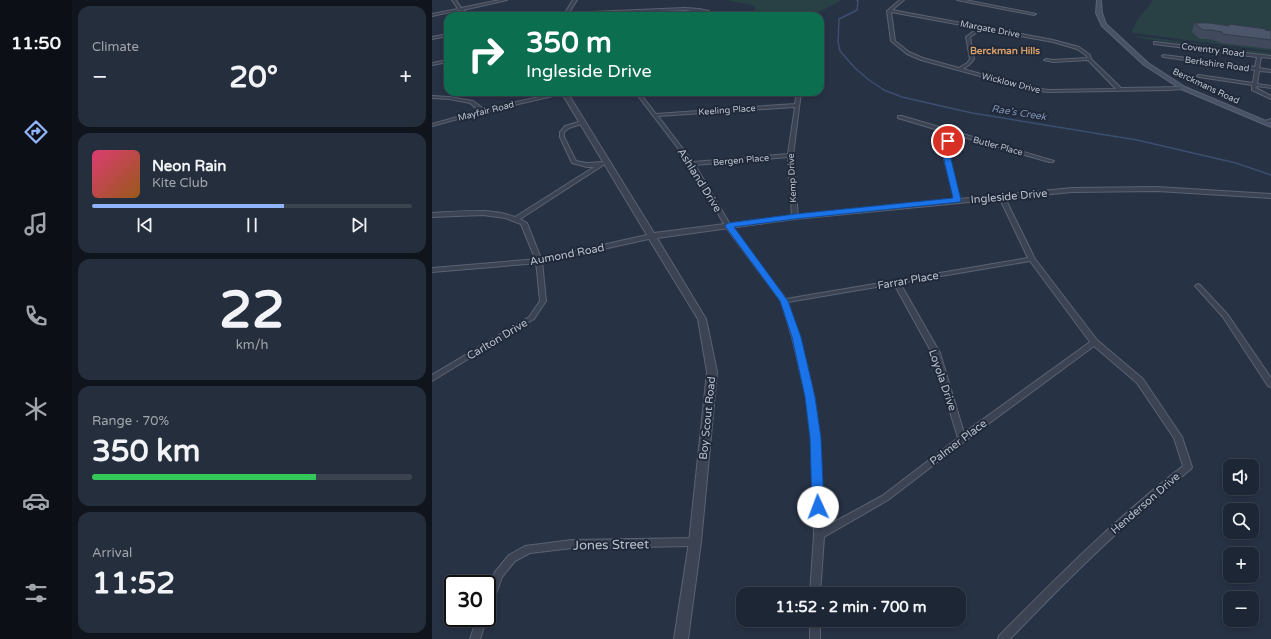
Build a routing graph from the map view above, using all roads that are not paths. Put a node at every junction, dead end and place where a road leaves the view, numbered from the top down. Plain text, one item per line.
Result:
1 (454, 0) edge
2 (505, 0) edge
3 (575, 0) edge
4 (902, 0) edge
5 (959, 0) edge
6 (988, 0) edge
7 (1099, 0) edge
8 (980, 5) junction
9 (461, 10) junction
10 (640, 11) joint
11 (889, 11) junction
12 (449, 12) edge
13 (464, 12) edge
14 (567, 12) edge
15 (612, 12) edge
16 (708, 12) edge
17 (444, 13) edge
18 (1034, 14) dead end
19 (432, 15) edge
20 (981, 28) junction
21 (444, 35) edge
22 (432, 38) edge
23 (1155, 43) dead end
24 (1259, 55) junction
25 (1164, 56) dead end
26 (1271, 57) edge
27 (1089, 59) junction
28 (1046, 60) dead end
29 (444, 62) edge
30 (432, 64) edge
31 (959, 70) junction
32 (1258, 70) junction
33 (1271, 71) edge
34 (1198, 76) dead end
35 (1254, 84) junction
36 (1271, 86) edge
37 (1183, 88) junction
38 (1120, 90) junction
39 (547, 96) edge
40 (566, 96) edge
41 (640, 96) edge
42 (799, 96) edge
43 (432, 97) edge
44 (1271, 98) edge
45 (798, 105) junction
46 (483, 111) junction
47 (656, 115) junction
48 (900, 117) dead end
49 (1268, 121) edge
50 (582, 122) junction
51 (432, 125) edge
52 (1271, 125) edge
53 (958, 135) junction
54 (790, 155) junction
55 (1051, 161) dead end
56 (605, 164) junction
57 (692, 164) junction
58 (1271, 196) edge
59 (1002, 197) junction
60 (957, 200) junction
61 (432, 215) edge
62 (795, 217) junction
63 (515, 220) junction
64 (728, 226) junction
65 (652, 236) junction
66 (1032, 259) junction
67 (539, 261) junction
68 (432, 270) edge
69 (896, 282) junction
70 (1198, 286) dead end
71 (784, 301) junction
72 (1094, 342) junction
73 (432, 378) edge
74 (1271, 384) edge
75 (962, 439) junction
76 (819, 535) junction
77 (695, 542) junction
78 (496, 580) edge
79 (815, 587) edge
80 (479, 627) edge
81 (815, 627) edge
82 (475, 639) edge
83 (681, 639) edge
84 (815, 639) edge
85 (1003, 639) edge

1 - 9 street
2 - 9 street
3 - 14 street
4 - 11 street
5 - 8 street
6 - 8 street
7 - 37 main road, Berckmans Road
8 - 18 street
9 - 12 street
9 - 13 street
10 - 15 street
10 - 16 street
11 - 20 street, Margate Drive
11 - 31 street, Wicklow Drive
17 - 19 street
20 - 27 street, Margate Drive
20 - 31 street
21 - 22 street
23 - 24 street, Coventry Road
24 - 26 street, Coventry Road
24 - 32 street
25 - 32 street, Berkshire Road
27 - 28 street
27 - 38 street, Margate Drive
29 - 30 street
31 - 38 street, Wicklow Drive
32 - 33 street, Berkshire Road
32 - 35 street
34 - 35 street
35 - 36 street
35 - 44 street
37 - 38 street, Wicklow Drive
37 - 49 main road, Berckmans Road
39 - 46 street, Mayfair Road
40 - 50 street, Boy Scout Road
41 - 47 street, Ashland Drive
42 - 45 street, Kemp Drive
43 - 46 street
45 - 47 street, Keeling Place
45 - 54 street, Kemp Drive
46 - 51 street, Mayfair Road
47 - 57 street, Ashland Drive
48 - 53 street, Butler Place
49 - 52 main road, Berckmans Road
50 - 56 street, Boy Scout Road
50 - 56 street
53 - 55 street, Butler Place
53 - 60 street
54 - 57 street, Bergen Place
54 - 62 street, Kemp Drive
56 - 63 street
56 - 65 street, Boy Scout Road
57 - 64 street, Ashland Drive
58 - 59 street, Ingleside Drive
59 - 60 street, Ingleside Drive
59 - 66 street, Henderson Drive
60 - 62 street, Ingleside Drive
61 - 63 street
62 - 64 street, Ingleside Drive
63 - 67 street, Carlton Drive
64 - 65 street, Ingleside Drive
64 - 71 street, Ashland Drive
65 - 67 street, Aumond Road
65 - 77 street, Boy Scout Road
66 - 69 street, Farrar Place
66 - 72 street, Henderson Drive
67 - 68 street, Aumond Road
67 - 73 street, Carlton Drive
69 - 71 street, Farrar Place
69 - 75 street, Loyola Drive
70 - 74 street
71 - 76 street, Ashland Drive
72 - 75 street, Palmer Place
72 - 85 street, Henderson Drive
75 - 76 street, Palmer Place
76 - 79 street, Ashland Drive
77 - 78 street, Jones Street
77 - 83 street, Boy Scout Road
80 - 82 street
81 - 84 street

